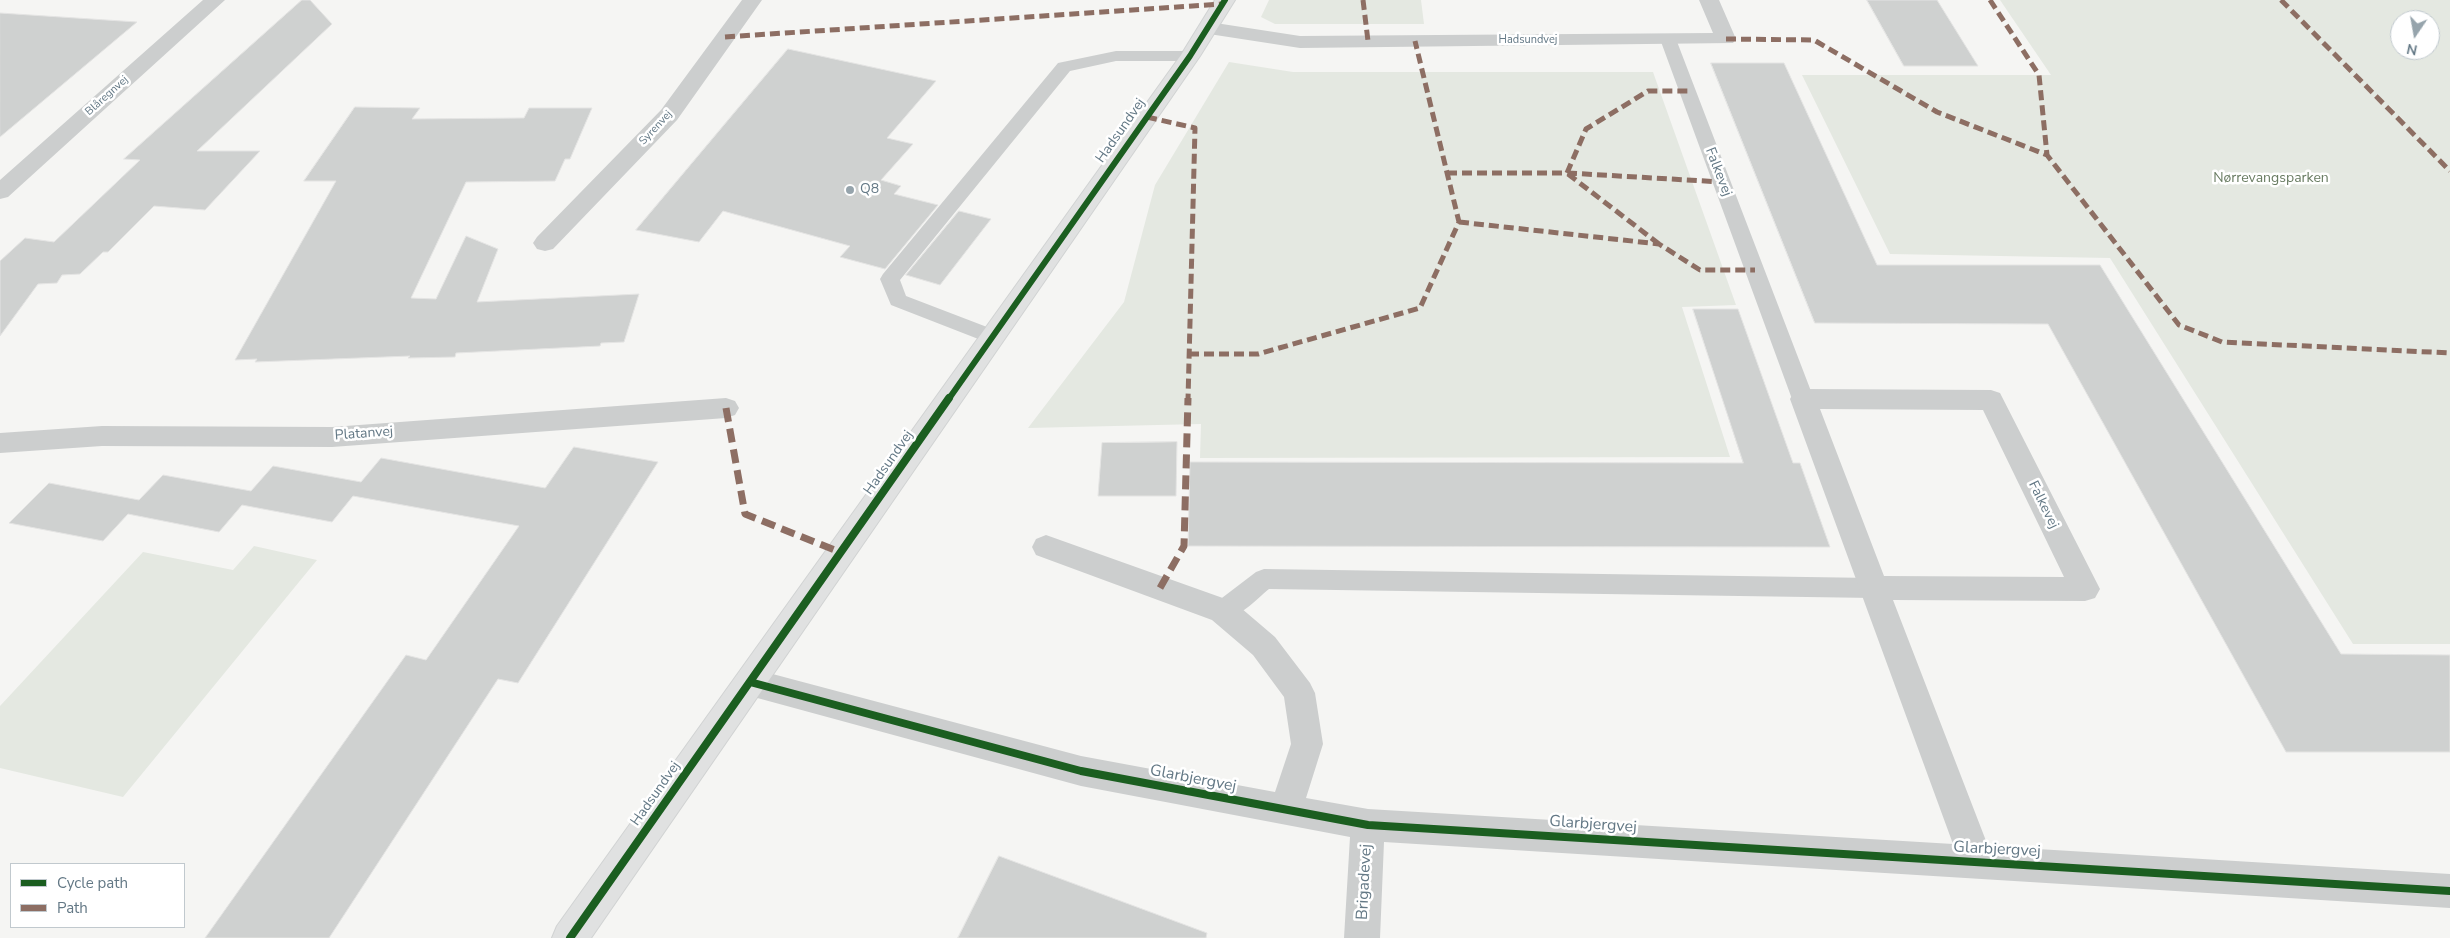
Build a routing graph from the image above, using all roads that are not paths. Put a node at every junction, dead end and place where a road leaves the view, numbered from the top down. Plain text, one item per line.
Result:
1 (215, 0) edge
2 (752, 0) edge
3 (1225, 0) edge
4 (1709, 0) edge
5 (1209, 28) junction
6 (1668, 39) junction
7 (1190, 56) junction
8 (0, 192) edge
9 (546, 243) dead end
10 (993, 337) junction
11 (1803, 399) junction
12 (726, 408) dead end
13 (0, 442) edge
14 (1046, 548) dead end
15 (1874, 588) junction
16 (1223, 611) junction
17 (750, 682) junction
18 (1286, 810) junction
19 (1368, 825) junction
20 (1977, 863) junction
21 (2450, 891) edge
22 (570, 938) edge
23 (1362, 938) edge

1 - 8 street, Blåregnvej
2 - 9 street, Syrenvej
3 - 5 street, Hadsundvej
4 - 6 street
5 - 6 street, Hadsundvej
5 - 7 street, Hadsundvej
6 - 11 lane, Falkevej
7 - 10 street, Hadsundvej
7 - 10 lane
10 - 17 street, Hadsundvej
11 - 15 street, Falkevej
11 - 15 street, Falkevej
12 - 13 street, Platanvej
14 - 16 street
15 - 16 lane
15 - 20 street, Falkevej
16 - 18 street
17 - 18 street, Glarbjergvej
17 - 22 street, Hadsundvej
18 - 19 street, Glarbjergvej
19 - 20 street, Glarbjergvej
19 - 23 street, Brigadevej
20 - 21 street, Glarbjergvej

